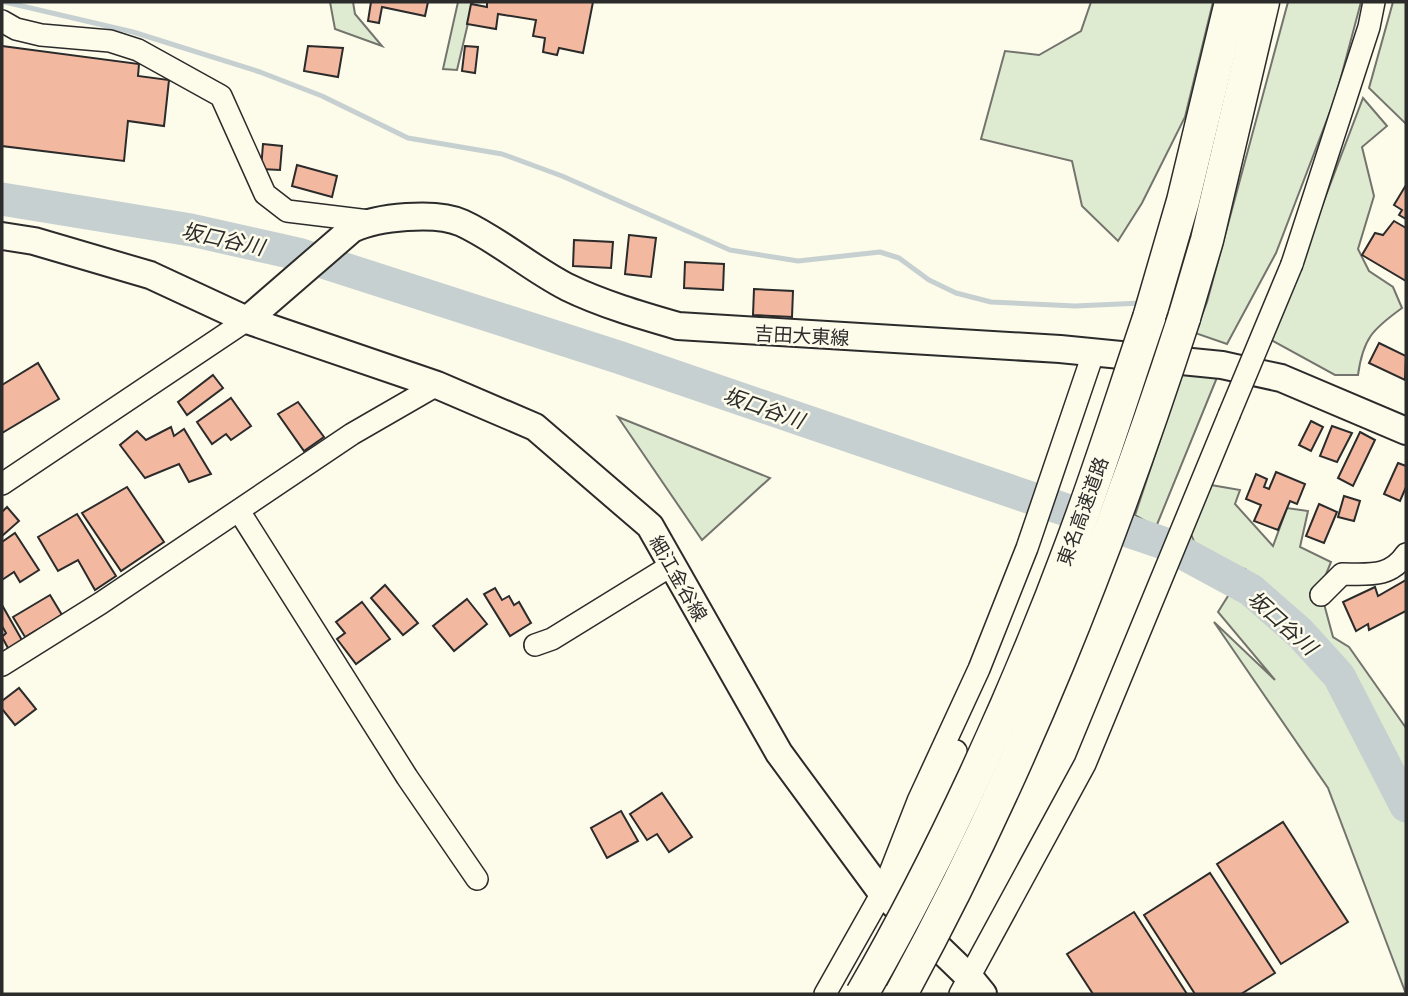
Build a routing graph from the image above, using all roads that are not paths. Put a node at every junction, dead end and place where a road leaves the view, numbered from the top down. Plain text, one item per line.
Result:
1 (1231, 2) edge
2 (1263, 2) edge
3 (1374, 2) edge
4 (2, 21) edge
5 (361, 225) junction
6 (2, 236) edge
7 (256, 312) junction
8 (1102, 352) junction
9 (438, 385) junction
10 (1406, 431) edge
11 (2, 484) edge
12 (239, 511) junction
13 (1034, 547) junction
14 (1406, 554) edge
15 (671, 565) junction
16 (1321, 595) dead end
17 (535, 645) dead end
18 (2, 665) edge
19 (477, 879) dead end
20 (888, 900) junction
21 (971, 989) edge
22 (825, 994) edge
23 (862, 994) edge
24 (901, 994) edge

1 - 23 highway, 東名高速道路, bridge
2 - 24 highway, 東名高速道路, bridge
3 - 21 street, bridge
4 - 5 street
5 - 7 main road
5 - 8 main road, 吉田大東線
6 - 7 main road, 細江金谷線
7 - 9 main road, 細江金谷線
7 - 11 street
8 - 10 main road, 吉田大東線
8 - 13 street
8 - 13 street
9 - 12 street
9 - 15 main road, 細江金谷線
12 - 18 street
12 - 19 street
13 - 20 street
14 - 16 street
15 - 17 street
15 - 20 main road, 細江金谷線
20 - 21 main road, 細江金谷線
20 - 22 street

